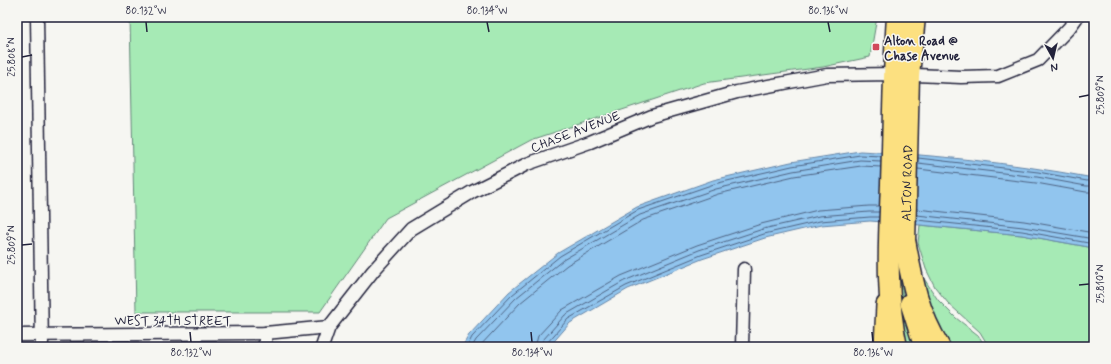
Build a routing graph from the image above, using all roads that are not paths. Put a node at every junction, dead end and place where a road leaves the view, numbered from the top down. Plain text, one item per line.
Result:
1 (37, 17) edge
2 (897, 17) edge
3 (915, 17) edge
4 (1077, 17) edge
5 (901, 74) junction
6 (897, 242) junction
7 (744, 269) dead end
8 (889, 284) junction
9 (913, 311) junction
10 (329, 327) junction
11 (266, 333) junction
12 (17, 335) edge
13 (42, 335) junction
14 (42, 347) edge
15 (265, 347) edge
16 (322, 347) edge
17 (742, 347) edge
18 (884, 347) edge
19 (897, 347) edge
20 (924, 347) edge
21 (931, 347) edge
22 (939, 347) edge

1 - 13 street
2 - 5 highway, ALTON ROAD
3 - 5 highway, ALTON ROAD
4 - 5 street, CHASE AVENUE
5 - 6 highway, ALTON ROAD
5 - 10 street, CHASE AVENUE
6 - 8 highway, ALTON ROAD
6 - 9 main road, ALTON ROAD
6 - 22 highway
7 - 17 street
8 - 18 main road, ALTON ROAD
8 - 19 highway
9 - 20 main road, ALTON ROAD
9 - 21 main road
10 - 11 street, WEST 34TH STREET
10 - 16 street, CHASE AVENUE
11 - 13 street, WEST 34TH STREET
11 - 15 street
12 - 13 street, WEST 34TH STREET
13 - 14 street

